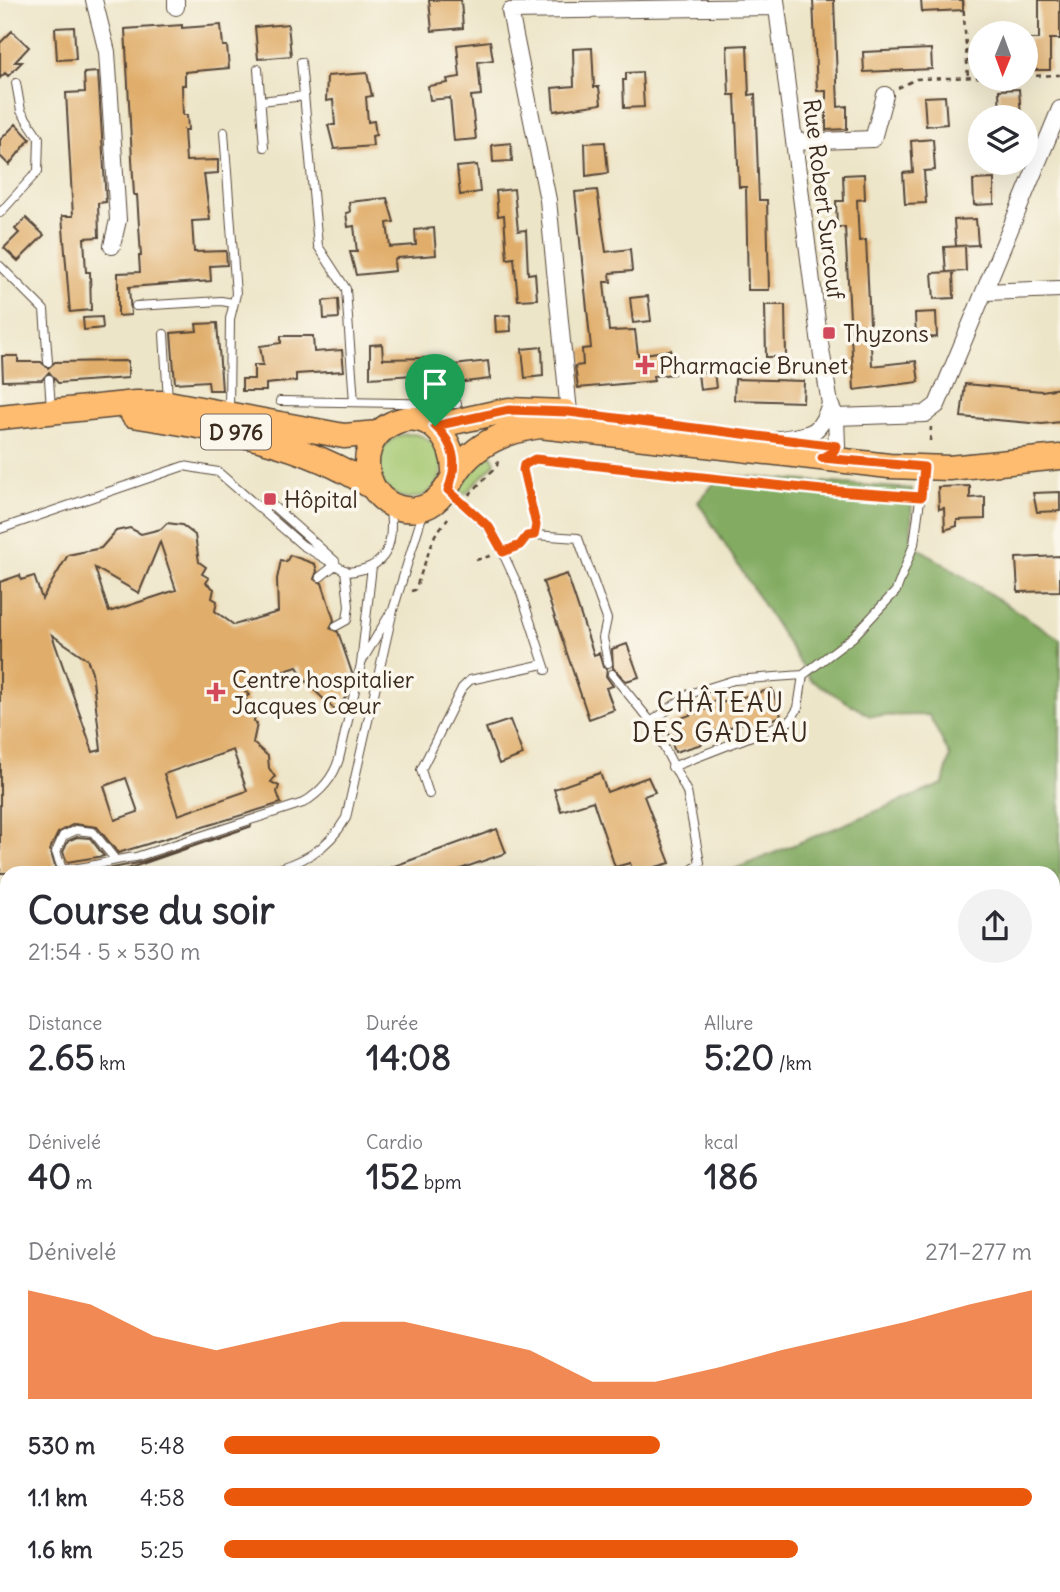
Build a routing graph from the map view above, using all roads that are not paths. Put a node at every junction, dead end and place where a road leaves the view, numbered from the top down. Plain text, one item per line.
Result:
1 (94, 0) edge
2 (776, 3) edge
3 (301, 62) dead end
4 (258, 69) dead end
5 (16, 83) dead end
6 (885, 95) road end
7 (304, 96) junction
8 (261, 101) junction
9 (1060, 109) edge
10 (224, 132) dead end
11 (794, 142) junction
12 (264, 148) dead end
13 (0, 213) edge
14 (113, 246) dead end
15 (0, 267) edge
16 (1060, 289) edge
17 (986, 292) junction
18 (233, 303) junction
19 (136, 306) dead end
20 (164, 334) dead end
21 (48, 362) dead end
22 (49, 379) dead end
23 (280, 401) dead end
24 (354, 402) junction
25 (168, 403) junction
26 (457, 404) dead end
27 (91, 409) junction
28 (409, 411) junction
29 (833, 411) junction
30 (51, 412) junction
31 (569, 412) junction
32 (0, 417) edge
33 (228, 421) junction
34 (435, 426) junction
35 (378, 433) junction
36 (780, 439) junction
37 (830, 452) junction
38 (1060, 457) edge
39 (1028, 458) junction
40 (924, 467) junction
41 (454, 489) junction
42 (380, 495) junction
43 (257, 506) junction
44 (426, 507) junction
45 (0, 529) edge
46 (534, 535) road end
47 (334, 566) junction
48 (372, 566) junction
49 (347, 572) junction
50 (320, 577) dead end
51 (393, 610) junction
52 (336, 626) dead end
53 (608, 663) dead end
54 (360, 664) junction
55 (612, 674) dead end
56 (803, 675) junction
57 (651, 722) junction
58 (672, 767) junction
59 (429, 794) dead end
60 (114, 858) junction
61 (61, 866) edge
62 (89, 866) edge
63 (290, 866) edge
64 (696, 866) edge

1 - 14 street
2 - 11 street, Rue Robert Surcouf
2 - 31 street
3 - 7 lane
4 - 8 lane
5 - 13 lane
6 - 11 street
7 - 8 lane
7 - 24 lane
8 - 12 lane
9 - 17 street
10 - 18 lane
11 - 29 street, Rue Robert Surcouf
15 - 21 lane
16 - 17 street
17 - 29 street
18 - 19 lane
18 - 33 lane
20 - 25 lane
22 - 30 lane
23 - 24 lane
24 - 28 lane
25 - 27 main road, D 976
25 - 33 main road, D 976
26 - 28 lane
27 - 30 main road, D 976
27 - 33 main road, D 976
28 - 34 main road
28 - 35 main road
29 - 36 street
29 - 37 street, Rue Robert Surcouf
30 - 32 main road, D 976
31 - 34 main road
31 - 36 main road
33 - 35 main road, D 976
33 - 42 main road, D 976
34 - 41 main road
35 - 42 main road
36 - 37 main road
37 - 39 main road
37 - 40 main road
37 - 41 main road
38 - 39 main road
39 - 40 main road
40 - 56 lane
41 - 44 main road
41 - 59 lane
42 - 44 main road
42 - 48 lane
43 - 45 lane
43 - 47 lane
43 - 49 lane
44 - 51 lane
46 - 53 lane
47 - 49 lane
47 - 50 lane
48 - 49 lane
48 - 54 lane
49 - 52 lane
51 - 54 lane
51 - 63 lane
54 - 60 lane
55 - 57 lane
56 - 57 lane
56 - 58 lane
57 - 58 lane
58 - 64 lane
60 - 61 lane
60 - 62 lane

